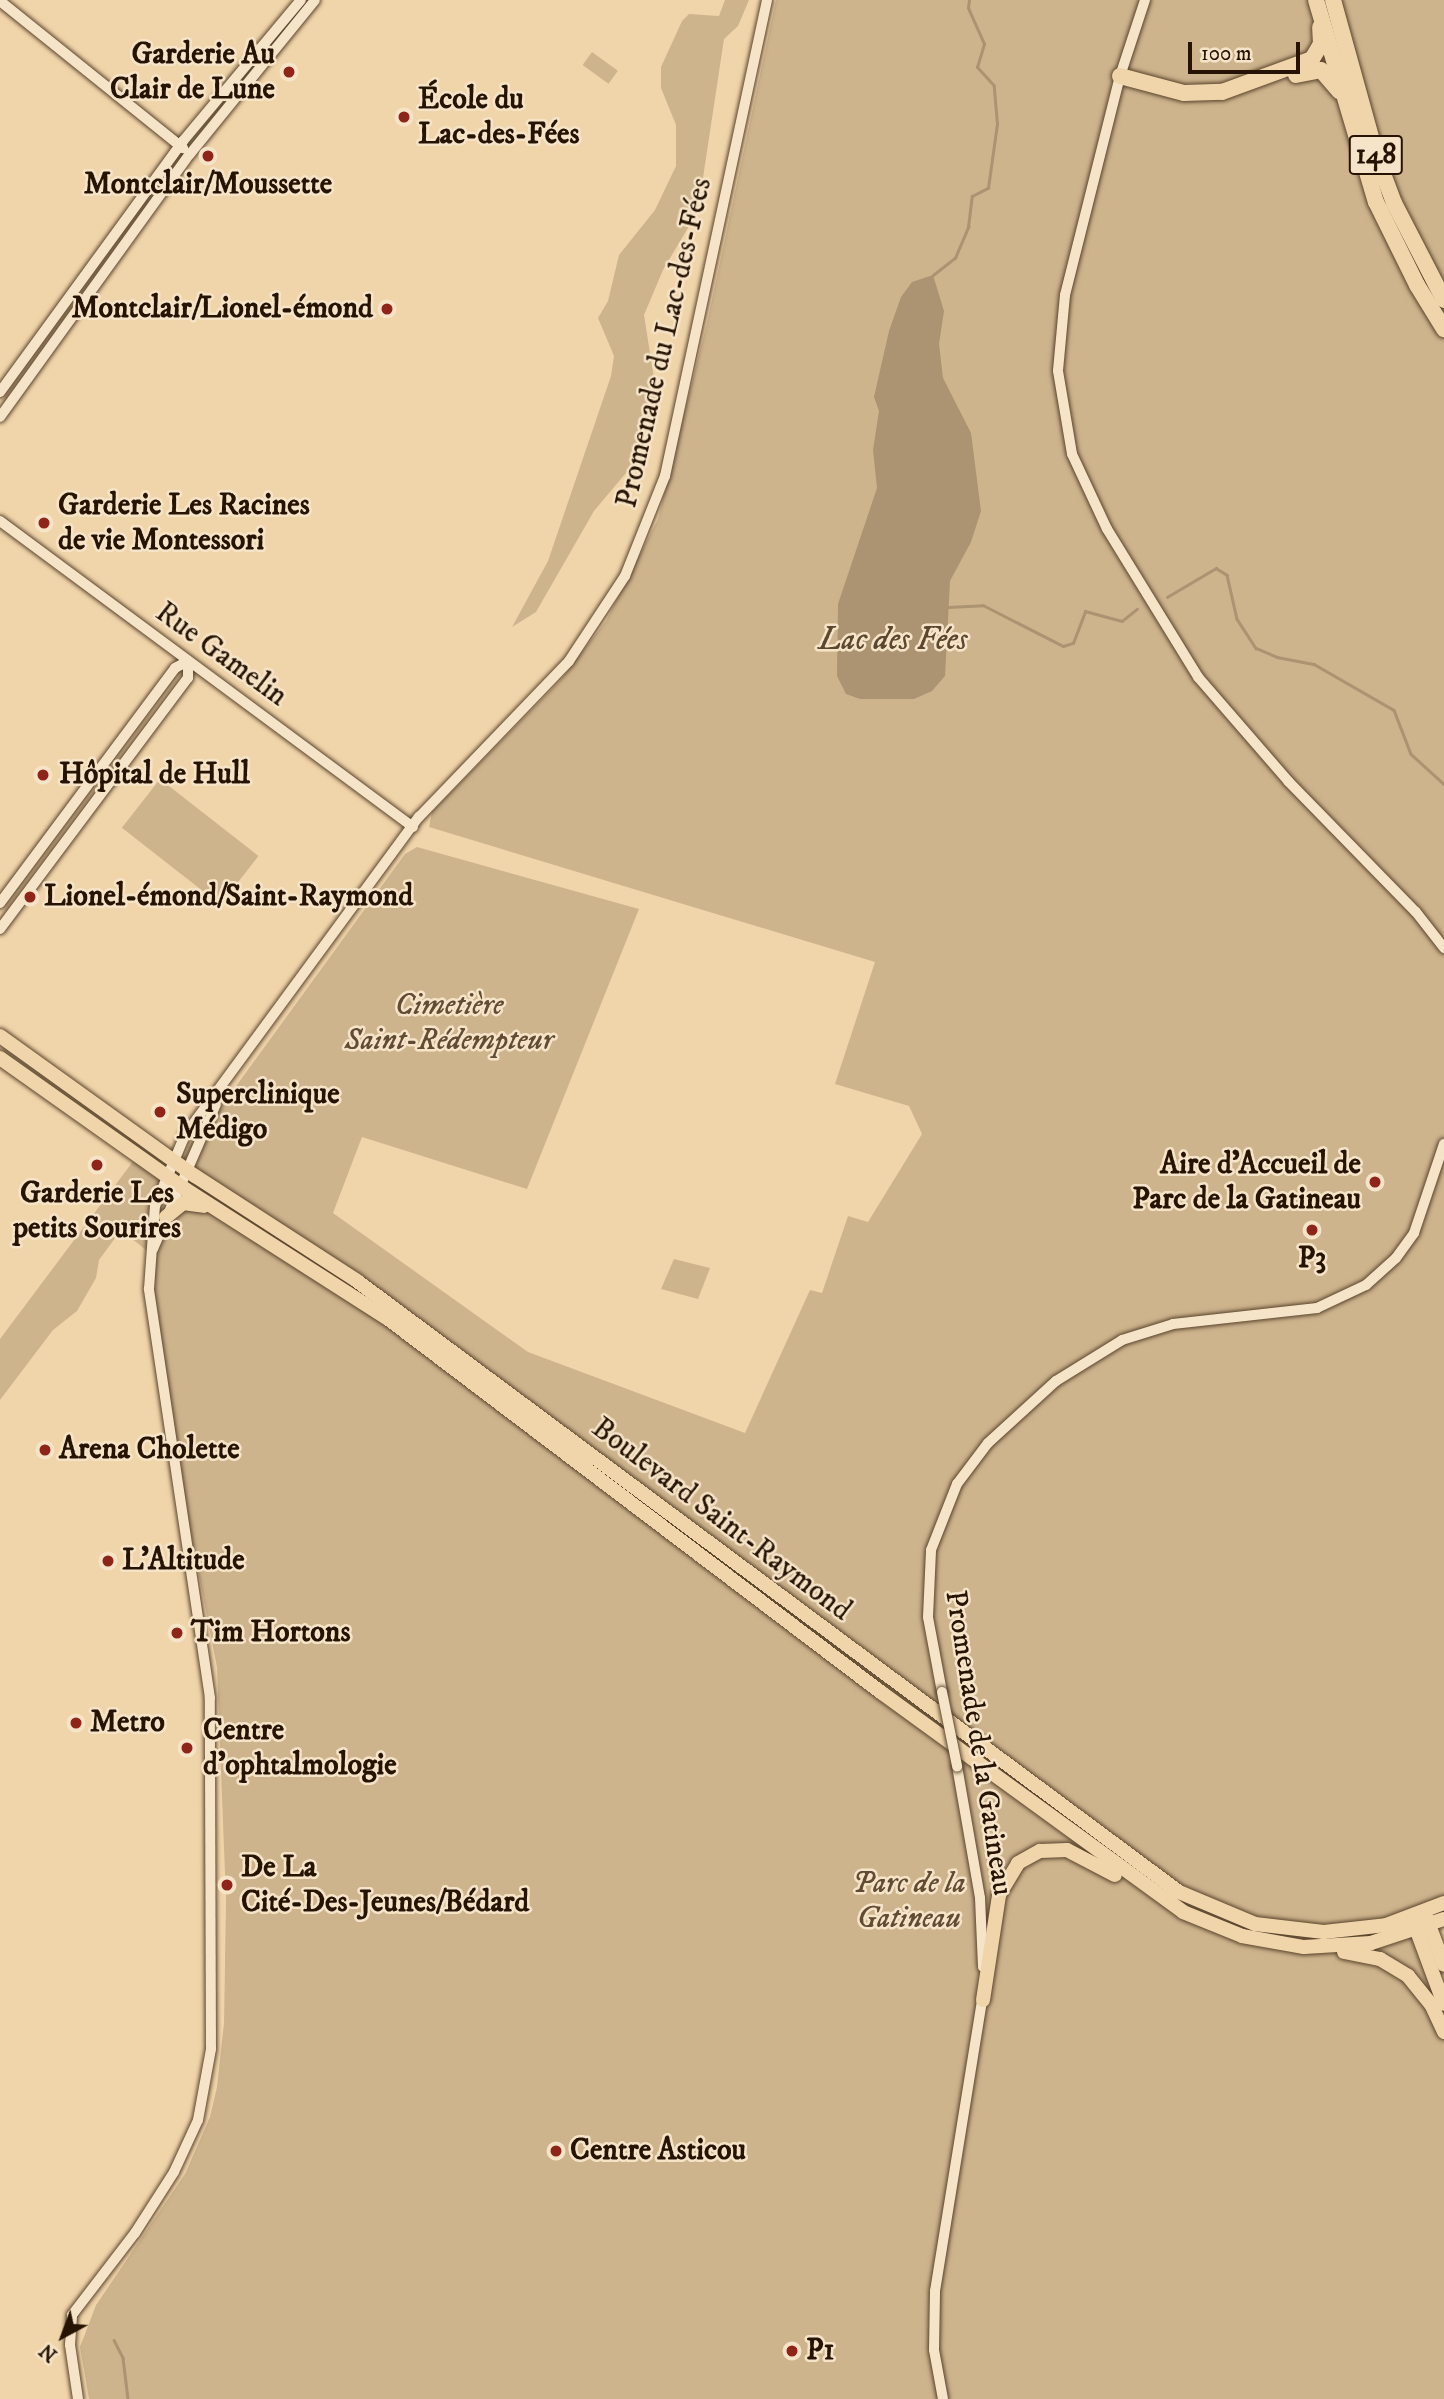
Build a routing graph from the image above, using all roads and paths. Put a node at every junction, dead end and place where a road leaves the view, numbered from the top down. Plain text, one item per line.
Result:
1 (301, 0) edge
2 (315, 0) edge
3 (767, 0) edge
4 (1145, 0) edge
5 (0, 1) edge
6 (1322, 2) edge
7 (1119, 80) junction
8 (1344, 105) junction
9 (180, 146) junction
10 (190, 154) junction
11 (1444, 300) edge
12 (1444, 329) edge
13 (0, 392) edge
14 (0, 417) edge
15 (0, 522) edge
16 (188, 661) junction
17 (412, 827) junction
18 (0, 903) edge
19 (0, 929) edge
20 (1444, 948) edge
21 (0, 1036) edge
22 (0, 1058) edge
23 (230, 1077) junction
24 (1444, 1144) edge
25 (173, 1159) junction
26 (186, 1169) junction
27 (166, 1176) junction
28 (178, 1184) junction
29 (220, 1212) junction
30 (166, 1217) junction
31 (151, 1254) junction
32 (1444, 1903) edge
33 (1183, 1912) junction
34 (1444, 1919) edge
35 (1420, 1921) junction
36 (1304, 1947) junction
37 (1444, 1965) edge
38 (983, 2000) junction
39 (1444, 2004) edge
40 (1444, 2032) edge
41 (78, 2399) edge
42 (943, 2399) edge

1 - 9 street
2 - 10 street
3 - 17 street, Promenade du Lac-des-Fées
4 - 7 street
5 - 9 street
6 - 7 highway
6 - 8 highway, 148
6 - 11 highway, 148
7 - 8 highway
7 - 20 street
8 - 12 highway, 148
9 - 10 street
9 - 13 street
10 - 14 street
15 - 16 street, Rue Gamelin
16 - 17 street, Rue Gamelin
16 - 18 street
16 - 19 street
17 - 23 street, Promenade du Lac-des-Fées
21 - 25 main road, Boulevard Saint-Raymond
22 - 27 main road, Boulevard Saint-Raymond
23 - 25 street
23 - 26 street
24 - 38 street, Promenade de la Gatineau, bridge
25 - 26 main road, Boulevard Saint-Raymond
25 - 27 street
26 - 28 street
26 - 35 main road, Boulevard Saint-Raymond
27 - 28 main road, Boulevard Saint-Raymond
27 - 31 street
28 - 29 main road, Boulevard Saint-Raymond
28 - 30 street
29 - 30 main road
29 - 33 main road, Boulevard Saint-Raymond
30 - 31 street
31 - 41 street
32 - 35 main road, Boulevard Saint-Raymond
33 - 36 main road, Boulevard Saint-Raymond
33 - 38 main road
34 - 35 main road, Boulevard Saint-Raymond
35 - 36 main road, Boulevard Saint-Raymond
35 - 37 main road
35 - 39 main road
36 - 40 main road
38 - 42 street, Promenade de la Gatineau

